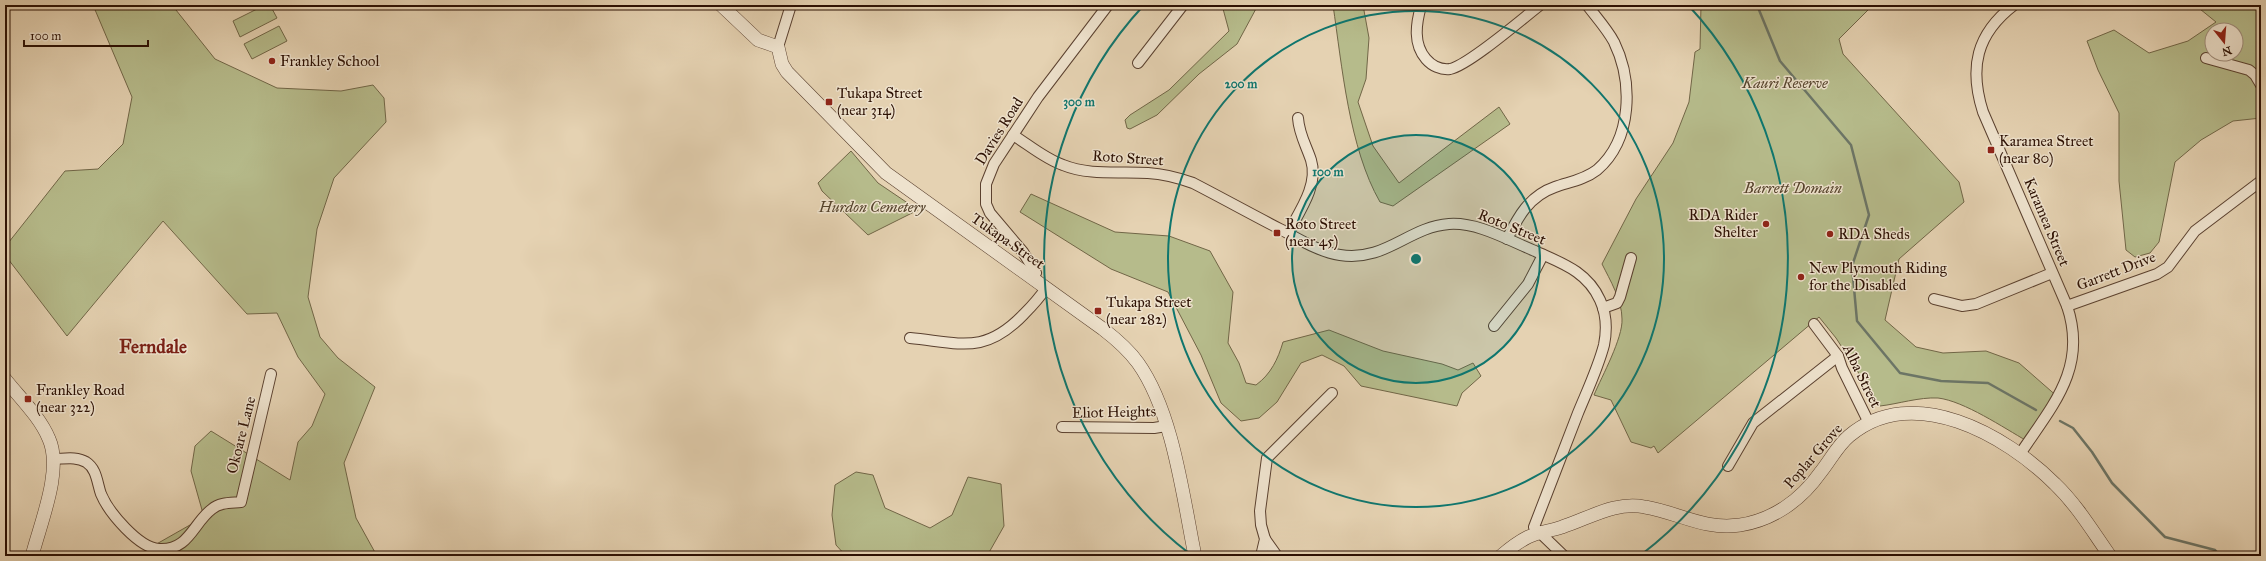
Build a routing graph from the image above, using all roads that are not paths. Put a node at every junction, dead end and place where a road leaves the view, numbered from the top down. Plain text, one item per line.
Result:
1 (721, 5) edge
2 (790, 5) edge
3 (1108, 5) edge
4 (1183, 5) edge
5 (1540, 5) edge
6 (1587, 5) edge
7 (2014, 5) edge
8 (1420, 6) dead end
9 (778, 47) junction
10 (2220, 62) edge
11 (1138, 63) dead end
12 (2261, 85) edge
13 (1298, 118) dead end
14 (1013, 135) junction
15 (2261, 181) edge
16 (1288, 233) junction
17 (1507, 239) junction
18 (1543, 255) junction
19 (1631, 258) dead end
20 (2052, 273) junction
21 (1032, 278) junction
22 (1046, 288) junction
23 (1934, 299) dead end
24 (2067, 306) junction
25 (1603, 308) junction
26 (1814, 324) dead end
27 (1494, 326) dead end
28 (910, 338) dead end
29 (1838, 356) junction
30 (271, 374) dead end
31 (5, 379) edge
32 (1332, 393) dead end
33 (1869, 423) junction
34 (1166, 426) junction
35 (1062, 427) dead end
36 (2020, 454) junction
37 (53, 459) junction
38 (1728, 466) dead end
39 (1541, 533) junction
40 (1265, 539) junction
41 (32, 556) edge
42 (1195, 556) edge
43 (1261, 556) edge
44 (1277, 556) edge
45 (1501, 556) edge
46 (1564, 556) edge
47 (2110, 556) edge

1 - 9 street
2 - 9 street
3 - 14 street, Davies Road
4 - 11 street
5 - 8 street
6 - 17 street
7 - 20 street, Karamea Street
9 - 21 street, Tukapa Street
10 - 12 street
13 - 16 street
14 - 16 street, Roto Street
14 - 21 street, Davies Road
15 - 24 street, Garrett Drive
16 - 17 street, Roto Street
17 - 18 street, Roto Street
18 - 25 street, Roto Street
18 - 27 street
19 - 25 street
20 - 23 street
20 - 24 street, Karamea Street
21 - 22 street, Tukapa Street
22 - 28 street
22 - 34 street, Tukapa Street
24 - 36 street, Karamea Street
25 - 39 street, Roto Street
26 - 29 street, Alba Street
29 - 33 street, Alba Street
29 - 38 street
30 - 37 street, Okoare Lane
31 - 37 street
32 - 40 street
33 - 36 street, Poplar Grove
33 - 39 street, Poplar Grove
34 - 35 street, Eliot Heights
34 - 42 street, Tukapa Street
36 - 47 street, Poplar Grove
37 - 41 street
39 - 45 street, Poplar Grove
39 - 46 street
40 - 43 street
40 - 44 street

